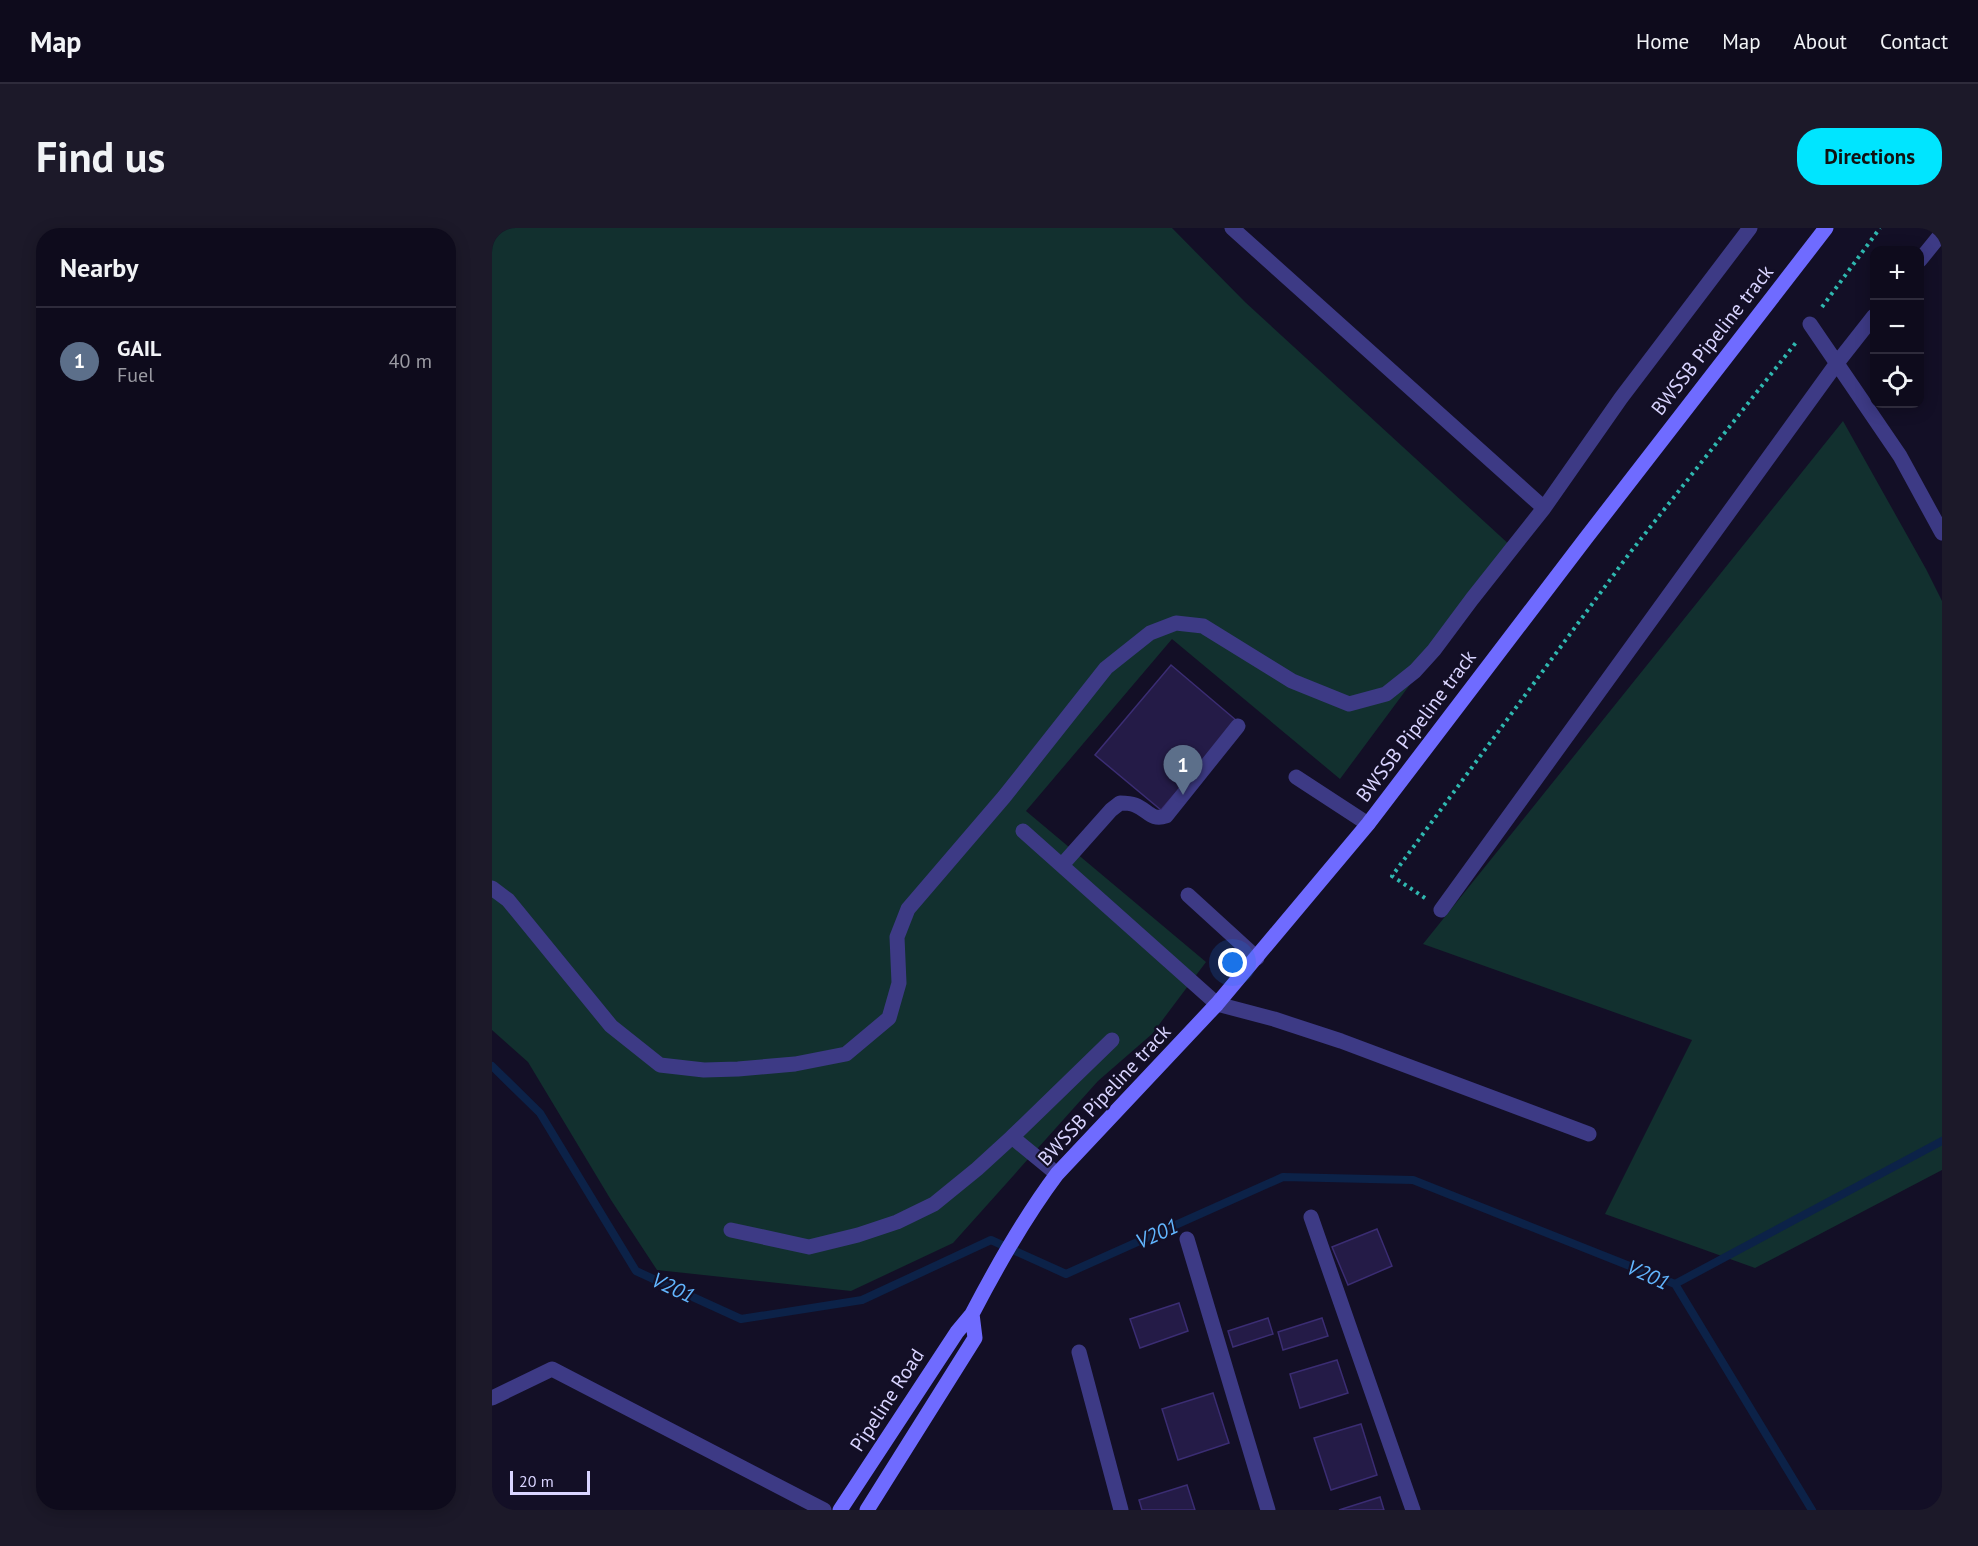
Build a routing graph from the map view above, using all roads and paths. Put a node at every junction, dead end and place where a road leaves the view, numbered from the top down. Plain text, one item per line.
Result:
1 (1232, 228) edge
2 (1750, 228) edge
3 (1826, 228) edge
4 (1880, 228) edge
5 (1942, 233) edge
6 (1924, 256) edge
7 (1870, 322) edge
8 (1810, 324) junction
9 (1836, 363) junction
10 (1545, 508) junction
11 (1942, 534) edge
12 (1238, 726) dead end
13 (1296, 777) dead end
14 (1368, 824) junction
15 (1023, 831) dead end
16 (1062, 865) junction
17 (492, 888) edge
18 (1188, 895) dead end
19 (1441, 910) joint
20 (1257, 957) junction
21 (1217, 1004) junction
22 (1112, 1040) dead end
23 (1589, 1134) dead end
24 (1012, 1137) junction
25 (1058, 1174) junction
26 (1311, 1217) dead end
27 (732, 1230) dead end
28 (1018, 1231) joint
29 (1187, 1239) dead end
30 (972, 1314) junction
31 (1079, 1352) dead end
32 (492, 1398) edge
33 (824, 1510) edge
34 (840, 1510) edge
35 (867, 1510) edge
36 (1121, 1510) edge
37 (1268, 1510) edge
38 (1413, 1510) edge

1 - 10 street
2 - 10 street
3 - 14 street, BWSSB Pipeline track
4 - 8 path
5 - 6 street
7 - 9 street
8 - 9 street
8 - 19 path
9 - 11 street
9 - 19 street
10 - 17 street
12 - 16 street
13 - 14 street
14 - 20 street, BWSSB Pipeline track
15 - 16 street
16 - 21 street
18 - 20 street
20 - 21 street, BWSSB Pipeline track
21 - 23 street
21 - 25 street, BWSSB Pipeline track
22 - 24 street
24 - 25 street
24 - 27 street
25 - 28 street, BWSSB Pipeline track
26 - 38 street
28 - 30 street, Pipeline Road
29 - 37 street
30 - 34 street, Pipeline Road
30 - 35 street, Pipeline Road
31 - 36 street
32 - 33 street

